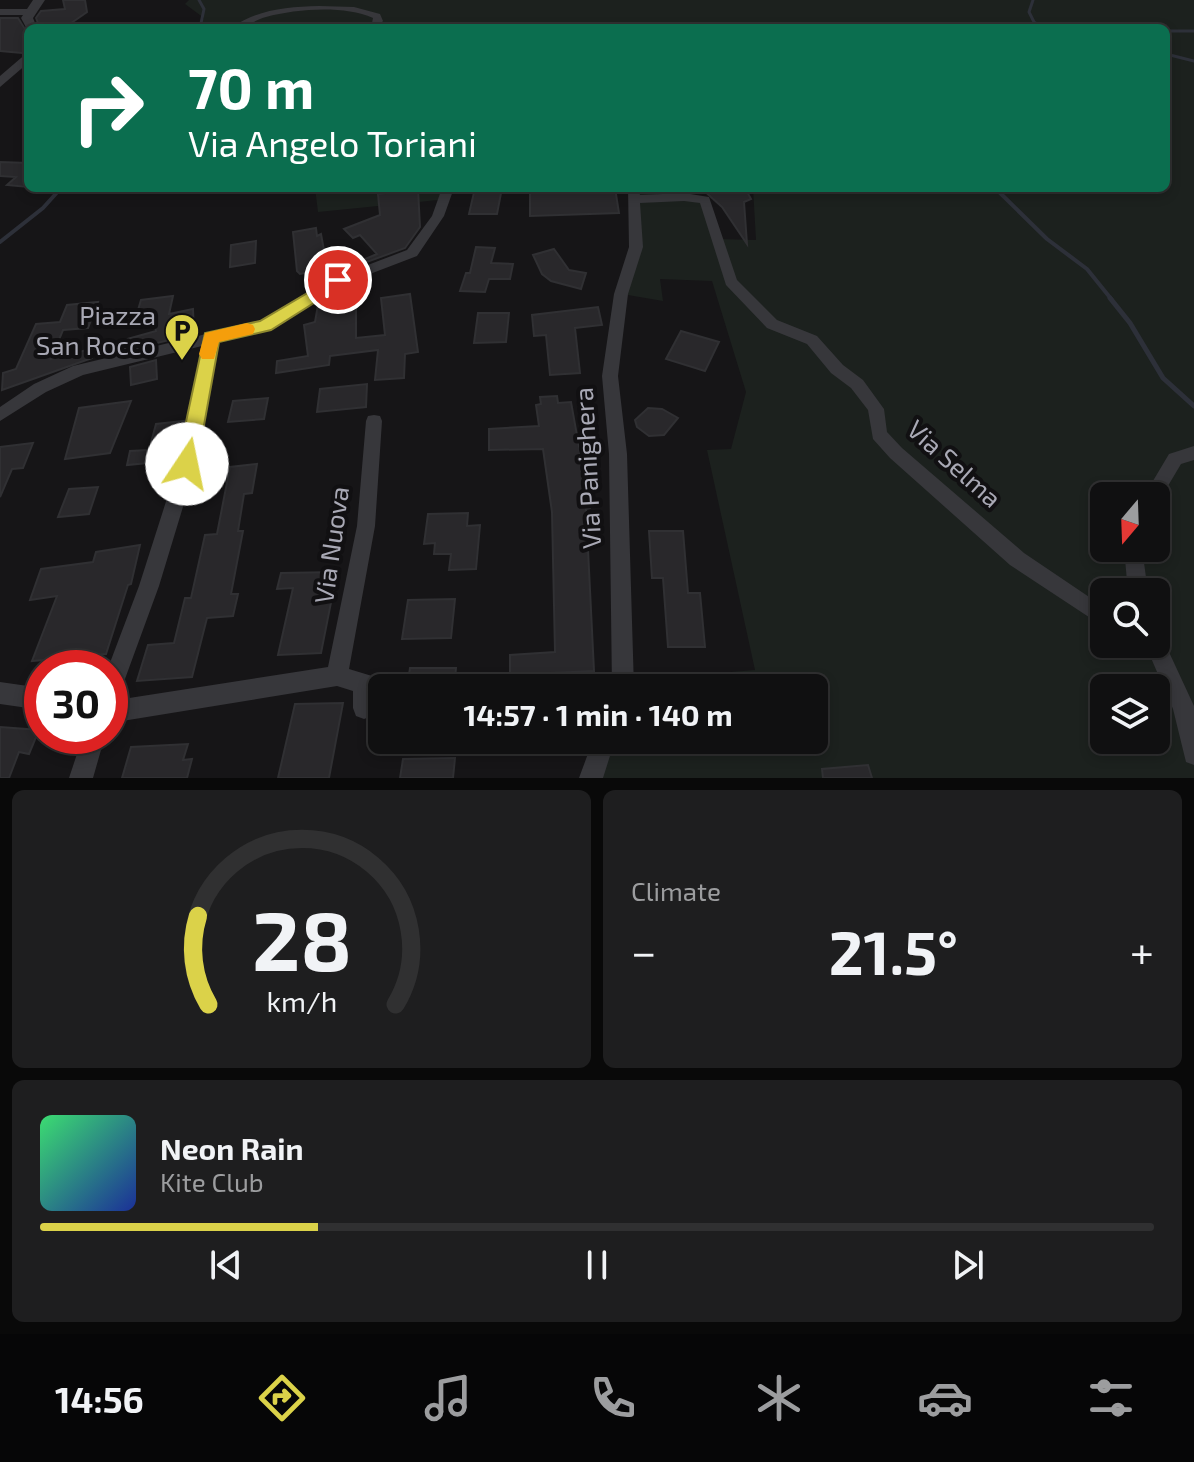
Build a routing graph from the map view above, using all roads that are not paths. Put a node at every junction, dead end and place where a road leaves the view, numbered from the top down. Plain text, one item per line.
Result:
1 (39, 0) edge
2 (0, 12) edge
3 (30, 12) junction
4 (29, 24) edge
5 (244, 24) edge
6 (376, 24) edge
7 (24, 60) edge
8 (0, 83) edge
9 (447, 192) edge
10 (633, 194) edge
11 (211, 338) junction
12 (0, 415) edge
13 (374, 421) dead end
14 (1194, 453) edge
15 (1161, 482) edge
16 (1090, 609) edge
17 (125, 650) edge
18 (1158, 658) edge
19 (623, 674) edge
20 (337, 676) junction
21 (0, 693) edge
22 (24, 696) edge
23 (364, 708) dead end
24 (128, 709) edge
25 (88, 754) edge
26 (599, 754) edge
27 (1194, 754) edge
28 (81, 778) edge
29 (591, 778) edge

1 - 3 street
2 - 3 street
3 - 4 street
5 - 6 street
7 - 8 street
9 - 11 street
10 - 16 street, Via Selma
10 - 19 street, Via Panighera
11 - 12 street
11 - 17 street
13 - 20 street, Via Nuova
14 - 15 street
18 - 27 street
20 - 23 street
20 - 24 street
21 - 22 street
25 - 28 street
26 - 29 street

